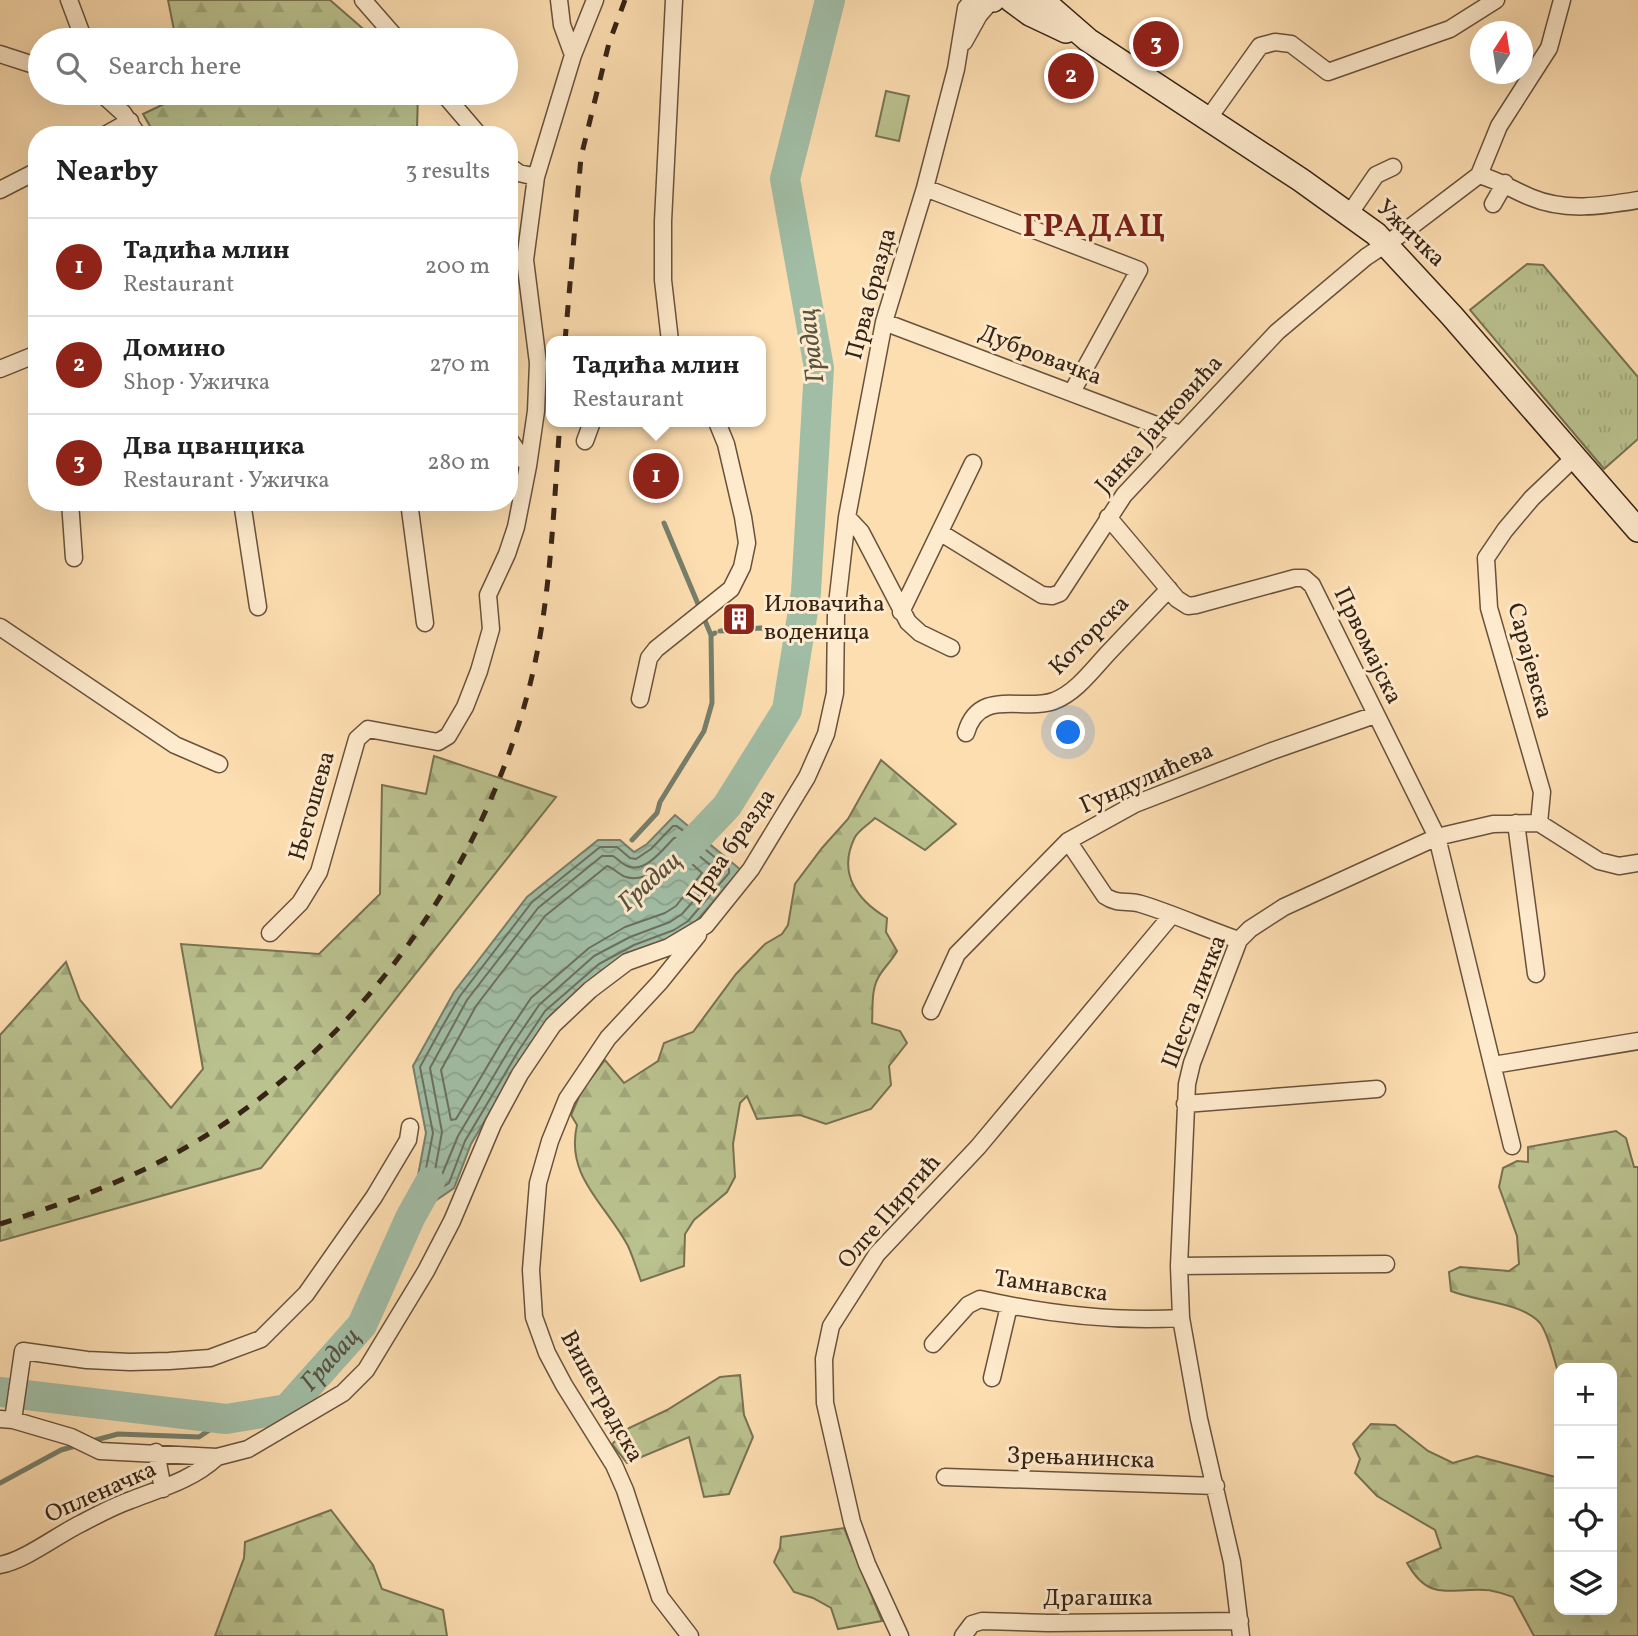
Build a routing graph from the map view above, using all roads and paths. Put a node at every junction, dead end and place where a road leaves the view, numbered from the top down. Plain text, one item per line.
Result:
1 (69, 0) edge
2 (363, 0) edge
3 (559, 0) edge
4 (595, 0) edge
5 (674, 0) edge
6 (973, 0) edge
7 (992, 0) edge
8 (1011, 0) edge
9 (1042, 0) edge
10 (1496, 0) edge
11 (1562, 0) edge
12 (80, 28) edge
13 (388, 28) edge
14 (1088, 40) junction
15 (959, 51) junction
16 (0, 54) edge
17 (573, 55) junction
18 (28, 63) edge
19 (112, 105) edge
20 (453, 105) edge
21 (1208, 119) junction
22 (132, 126) edge
23 (471, 126) edge
24 (1393, 167) dead end
25 (518, 172) edge
26 (28, 176) edge
27 (1479, 176) junction
28 (536, 177) junction
29 (1505, 183) junction
30 (925, 188) junction
31 (0, 190) edge
32 (1638, 200) edge
33 (1493, 204) dead end
34 (1350, 213) junction
35 (1387, 244) junction
36 (884, 322) junction
37 (669, 336) edge
38 (28, 358) edge
39 (0, 369) edge
40 (1072, 392) junction
41 (590, 427) edge
42 (719, 427) edge
43 (1180, 434) junction
44 (585, 441) dead end
45 (518, 452) edge
46 (1574, 458) junction
47 (973, 463) dead end
48 (528, 466) junction
49 (518, 510) edge
50 (71, 511) edge
51 (243, 511) edge
52 (410, 511) edge
53 (518, 511) edge
54 (847, 517) junction
55 (1108, 517) junction
56 (1638, 530) edge
57 (941, 533) junction
58 (74, 558) dead end
59 (1169, 589) junction
60 (258, 607) dead end
61 (901, 612) junction
62 (425, 623) dead end
63 (0, 627) edge
64 (951, 648) dead end
65 (640, 699) dead end
66 (1375, 715) junction
67 (966, 733) dead end
68 (219, 764) dead end
69 (1516, 823) junction
70 (1539, 823) junction
71 (1437, 837) junction
72 (1068, 841) junction
73 (1638, 863) edge
74 (1171, 916) junction
75 (706, 925) junction
76 (270, 933) dead end
77 (1239, 940) junction
78 (1536, 974) dead end
79 (931, 1011) dead end
80 (1638, 1041) edge
81 (1493, 1065) junction
82 (1377, 1089) dead end
83 (1185, 1104) junction
84 (410, 1127) dead end
85 (1512, 1146) dead end
86 (1387, 1264) dead end
87 (1179, 1266) junction
88 (1009, 1306) junction
89 (1181, 1318) junction
90 (933, 1344) dead end
91 (992, 1378) dead end
92 (9, 1416) edge
93 (156, 1452) junction
94 (217, 1457) junction
95 (945, 1477) dead end
96 (1216, 1486) junction
97 (163, 1489) junction
98 (0, 1565) edge
99 (1240, 1629) edge
100 (690, 1636) edge
101 (900, 1636) edge
102 (963, 1636) edge

1 - 12 street
2 - 13 street
3 - 17 street
4 - 17 street, Његошева
5 - 37 street
6 - 15 street, Прва бразда
7 - 15 street, Прва бразда
8 - 14 main road, Ужичка
9 - 14 main road, Ужичка
10 - 21 street
11 - 27 street
14 - 21 main road, Ужичка
15 - 30 street, Прва бразда
16 - 18 street
17 - 28 street, Његошева
19 - 22 street
20 - 23 street
21 - 34 main road, Ужичка
24 - 34 street
25 - 28 street
26 - 31 street
27 - 29 street
27 - 35 street, Јанка Јанковића
28 - 48 street, Његошева
29 - 32 street
29 - 33 street
30 - 36 street, Прва бразда
30 - 40 street
34 - 35 main road, Ужичка
35 - 43 street, Јанка Јанковића
35 - 46 main road, Ужичка
36 - 40 street, Дубровачка
36 - 54 street, Прва бразда
38 - 39 street
40 - 43 street, Дубровачка
41 - 44 street
42 - 65 street
43 - 55 street, Јанка Јанковића
45 - 48 street
46 - 56 main road, Ужичка
46 - 70 street, Сарајевска
47 - 57 street
48 - 49 street, Његошева
50 - 58 street
51 - 60 street
52 - 62 street
53 - 76 street, Његошева
54 - 61 street
54 - 75 street, Прва бразда
55 - 57 street, Јанка Јанковића
55 - 59 street, Првомајска
57 - 61 street
59 - 66 street, Првомајска
59 - 67 street, Которска
61 - 64 street
63 - 68 street
66 - 71 street, Првомајска
66 - 72 street, Гундулићева
69 - 70 street, Шеста личка
69 - 71 street, Шеста личка
69 - 78 street
70 - 73 street
71 - 77 street, Шеста личка
71 - 81 street, Првомајска
72 - 74 street
72 - 79 street, Гундулићева
74 - 77 street
74 - 101 street, Олге Пиргић
75 - 94 street, Прва бразда
75 - 100 street, Вишеградска
77 - 83 street, Шеста личка
80 - 81 street
81 - 85 street, Првомајска
82 - 83 street
83 - 87 street, Шеста личка
84 - 92 street
86 - 87 street
87 - 89 street, Шеста личка
88 - 89 street, Тамнавска
88 - 90 street, Тамнавска
88 - 91 street
89 - 96 street, Шеста личка
92 - 93 street, Прва бразда
93 - 94 street, Прва бразда
93 - 97 street
94 - 97 street, Опленачка
95 - 96 street, Зрењанинска
96 - 99 street, Шеста личка
97 - 98 street, Опленачка
99 - 102 street, Драгашка

